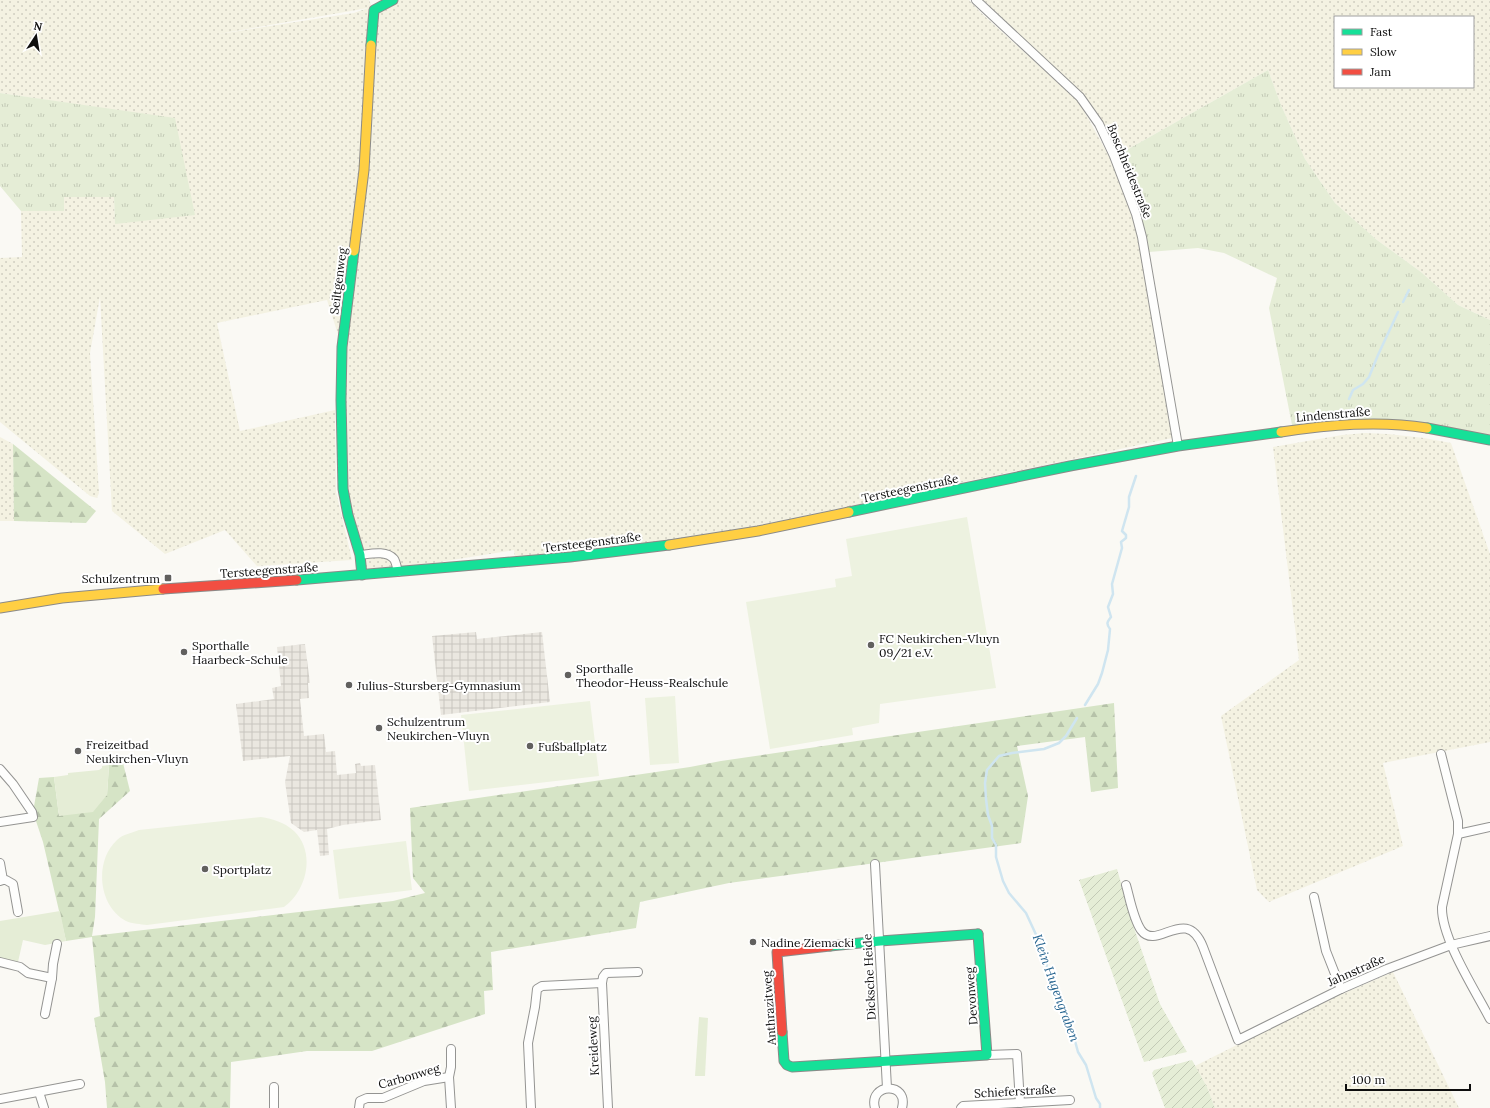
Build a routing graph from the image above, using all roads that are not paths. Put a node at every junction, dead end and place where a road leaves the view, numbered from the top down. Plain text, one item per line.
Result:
1 (393, 0) edge
2 (976, 0) edge
3 (1490, 440) edge
4 (1178, 446) junction
5 (360, 555) junction
6 (398, 572) junction
7 (362, 575) junction
8 (0, 608) edge
9 (1442, 754) dead end
10 (0, 769) edge
11 (0, 822) edge
12 (1490, 827) edge
13 (1458, 834) junction
14 (0, 863) edge
15 (875, 864) dead end
16 (1, 881) edge
17 (1126, 885) dead end
18 (1314, 897) dead end
19 (18, 912) dead end
20 (1490, 936) edge
21 (880, 941) junction
22 (57, 944) dead end
23 (1451, 945) junction
24 (0, 962) edge
25 (638, 972) dead end
26 (52, 978) junction
27 (602, 983) junction
28 (1341, 989) junction
29 (45, 1014) dead end
30 (1490, 1019) edge
31 (451, 1049) dead end
32 (987, 1055) junction
33 (886, 1061) junction
34 (449, 1077) junction
35 (80, 1084) dead end
36 (274, 1087) dead end
37 (887, 1088) junction
38 (39, 1092) junction
39 (0, 1099) edge
40 (1070, 1100) dead end
41 (1020, 1103) junction
42 (44, 1108) edge
43 (274, 1108) edge
44 (359, 1108) edge
45 (451, 1108) edge
46 (530, 1108) edge
47 (608, 1108) edge
48 (876, 1108) edge
49 (902, 1108) edge
50 (962, 1108) edge

1 - 5 street, Seiltgenweg
2 - 4 street, Boschheidestraße
3 - 4 street, Lindenstraße
4 - 6 street, Tersteegenstraße
5 - 6 street
5 - 7 street, Seiltgenweg
6 - 7 street, Tersteegenstraße
7 - 8 street, Tersteegenstraße
9 - 13 street
10 - 11 street
12 - 13 street
13 - 23 street
14 - 16 street
15 - 21 street, Dicksche Heide
16 - 19 street
17 - 28 street, Jahnstraße
18 - 28 street
20 - 23 street, Jahnstraße
21 - 32 street, Devonweg
21 - 33 street, Dicksche Heide
21 - 33 street, Anthrazitweg
22 - 26 street
23 - 28 street, Jahnstraße
23 - 30 street
24 - 26 street
25 - 27 street
26 - 29 street
27 - 46 street
27 - 47 street, Kreideweg
31 - 34 street, Carbonweg
32 - 33 street
32 - 41 street
33 - 37 street, Dicksche Heide
34 - 44 street, Carbonweg
34 - 45 street, Carbonweg
35 - 38 street
36 - 43 street
37 - 48 street
37 - 49 street
38 - 39 street
38 - 42 street
40 - 41 street, Schieferstraße
41 - 50 street, Schieferstraße

